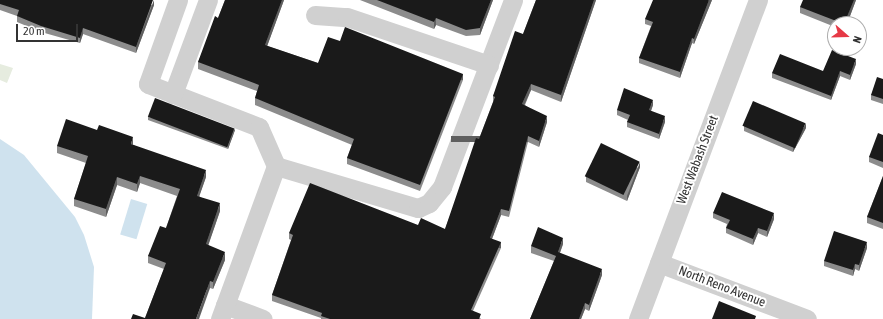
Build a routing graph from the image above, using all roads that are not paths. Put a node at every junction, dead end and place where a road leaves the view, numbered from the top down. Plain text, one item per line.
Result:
1 (178, 0) edge
2 (513, 0) edge
3 (758, 0) edge
4 (203, 2) edge
5 (315, 15) dead end
6 (489, 65) junction
7 (173, 94) junction
8 (276, 166) junction
9 (659, 263) junction
10 (222, 312) edge
11 (263, 319) edge
12 (638, 319) edge
13 (807, 319) edge

1 - 7 street
2 - 6 street
3 - 9 street, West Wabash Street
4 - 7 street
5 - 6 street
6 - 8 street
7 - 8 street
8 - 10 street
9 - 12 street, West Wabash Street
9 - 13 street, North Reno Avenue
10 - 11 street

